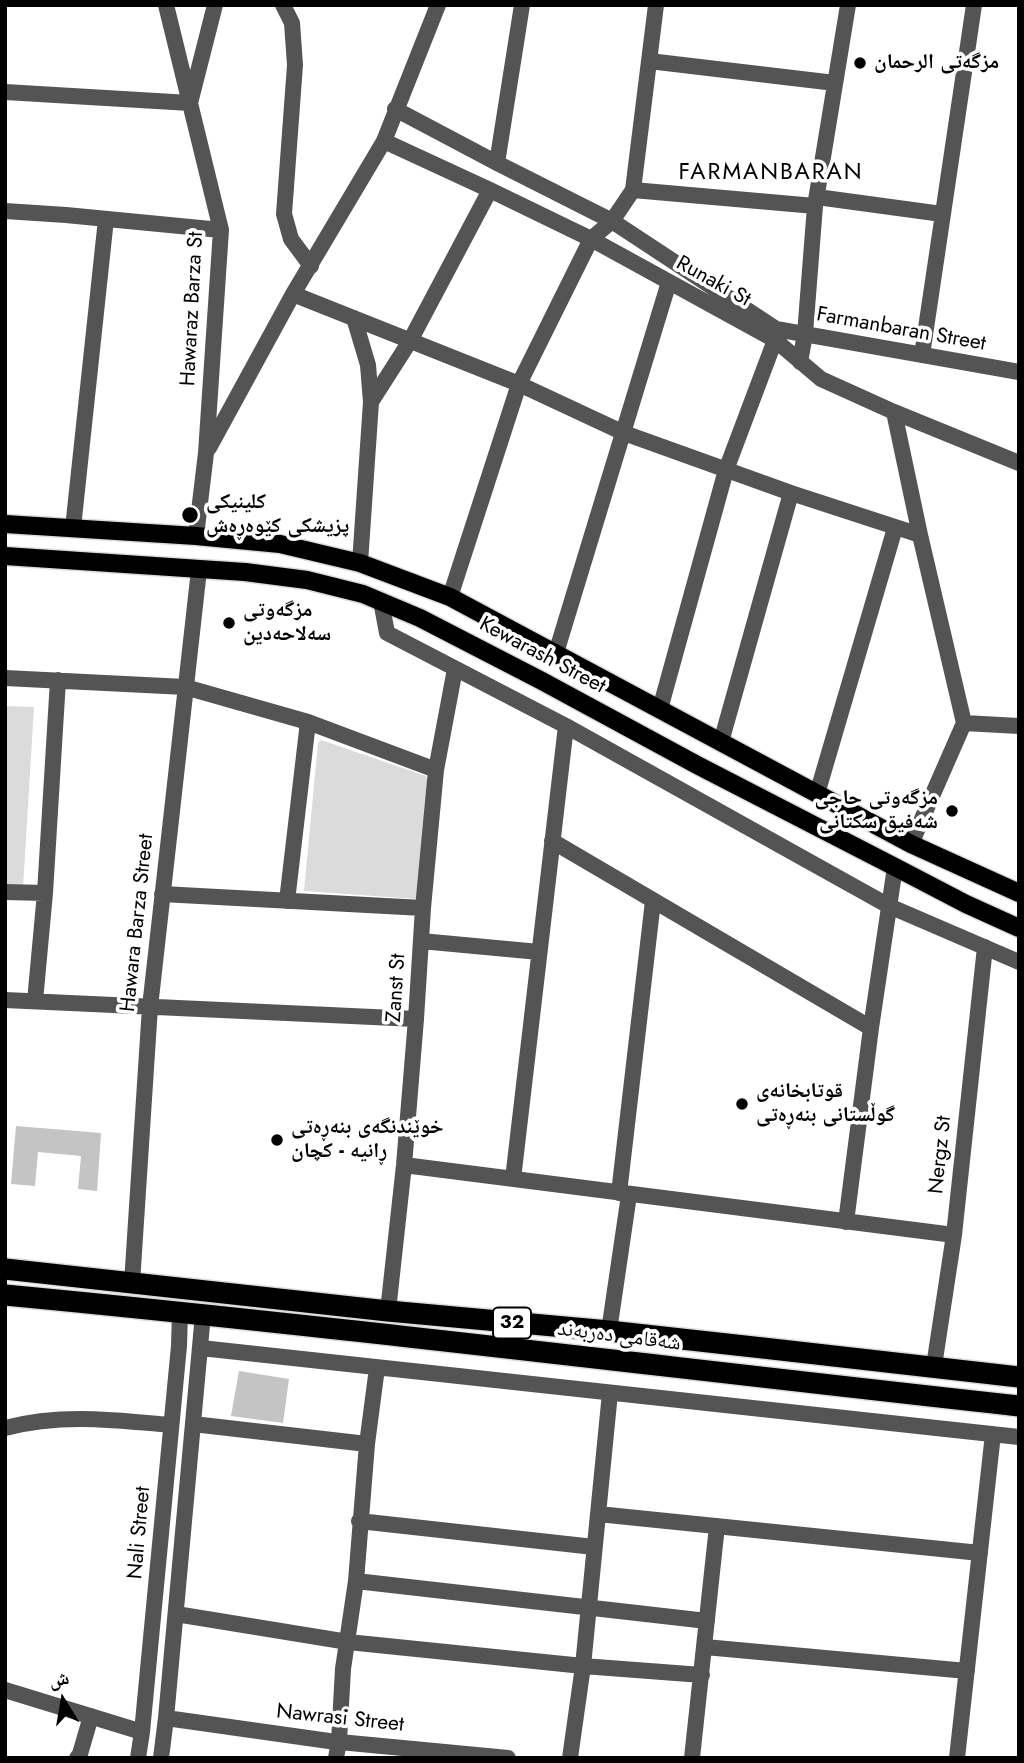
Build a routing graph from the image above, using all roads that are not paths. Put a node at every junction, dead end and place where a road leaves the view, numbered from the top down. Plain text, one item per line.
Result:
1 (166, 5) edge
2 (215, 5) edge
3 (283, 5) edge
4 (438, 5) edge
5 (522, 5) edge
6 (656, 5) edge
7 (848, 5) edge
8 (974, 5) edge
9 (649, 61) junction
10 (835, 83) junction
11 (5, 92) edge
12 (190, 103) junction
13 (396, 109) junction
14 (384, 141) junction
15 (497, 163) junction
16 (491, 190) junction
17 (633, 190) junction
18 (816, 201) junction
19 (5, 211) edge
20 (942, 214) junction
21 (106, 219) junction
22 (612, 221) junction
23 (220, 230) junction
24 (591, 239) junction
25 (311, 265) junction
26 (670, 282) junction
27 (293, 294) junction
28 (354, 318) junction
29 (805, 334) junction
30 (775, 335) junction
31 (410, 341) junction
32 (922, 355) junction
33 (800, 362) junction
34 (1019, 372) edge
35 (519, 384) junction
36 (371, 402) junction
37 (894, 412) junction
38 (624, 433) junction
39 (206, 453) junction
40 (1019, 463) edge
41 (726, 470) junction
42 (791, 493) junction
43 (5, 524) edge
44 (73, 528) junction
45 (895, 528) junction
46 (919, 535) junction
47 (197, 536) junction
48 (5, 556) edge
49 (360, 563) junction
50 (199, 570) junction
51 (450, 597) junction
52 (381, 601) junction
53 (556, 653) junction
54 (455, 669) junction
55 (5, 678) edge
56 (58, 680) junction
57 (185, 687) junction
58 (660, 709) junction
59 (308, 722) junction
60 (964, 723) junction
61 (566, 726) junction
62 (1019, 726) edge
63 (721, 742) junction
64 (436, 770) junction
65 (817, 794) junction
66 (552, 841) junction
67 (911, 844) junction
68 (895, 867) junction
69 (981, 876) junction
70 (5, 892) edge
71 (45, 893) junction
72 (1019, 893) edge
73 (162, 894) junction
74 (287, 901) junction
75 (653, 901) junction
76 (966, 904) junction
77 (889, 906) junction
78 (423, 908) junction
79 (1019, 928) edge
80 (421, 941) junction
81 (985, 947) junction
82 (538, 952) junction
83 (1019, 962) edge
84 (5, 1000) edge
85 (35, 1001) junction
86 (150, 1007) junction
87 (416, 1019) junction
88 (871, 1028) junction
89 (404, 1165) junction
90 (513, 1179) junction
91 (624, 1194) junction
92 (846, 1222) junction
93 (954, 1236) junction
94 (5, 1269) edge
95 (132, 1283) junction
96 (5, 1295) edge
97 (388, 1311) junction
98 (180, 1312) junction
99 (203, 1314) junction
100 (609, 1331) junction
101 (201, 1348) junction
102 (934, 1366) junction
103 (377, 1367) junction
104 (1019, 1377) edge
105 (610, 1393) junction
106 (1019, 1406) edge
107 (193, 1424) junction
108 (172, 1425) junction
109 (5, 1428) edge
110 (993, 1434) junction
111 (1019, 1437) edge
112 (367, 1444) junction
113 (597, 1514) junction
114 (359, 1521) junction
115 (717, 1526) junction
116 (594, 1547) junction
117 (980, 1553) junction
118 (356, 1581) junction
119 (588, 1609) junction
120 (176, 1614) junction
121 (708, 1621) junction
122 (348, 1642) junction
123 (705, 1647) junction
124 (583, 1666) junction
125 (967, 1671) junction
126 (702, 1675) junction
127 (5, 1690) edge
128 (91, 1716) junction
129 (166, 1718) junction
130 (142, 1732) junction
131 (341, 1747) edge
132 (77, 1758) edge
133 (138, 1758) edge
134 (161, 1758) edge
135 (376, 1758) edge
136 (508, 1758) edge
137 (570, 1758) edge
138 (692, 1758) edge
139 (957, 1758) edge

1 - 12 street, Hawaraz Barza St
2 - 12 street
3 - 25 street
4 - 13 street
5 - 15 street
6 - 9 street
7 - 10 street
8 - 20 street
9 - 10 street
9 - 17 street
10 - 18 street
11 - 12 street
12 - 23 street, Hawaraz Barza St
13 - 14 street
13 - 15 street, Runaki St
14 - 16 street, Runaki St
14 - 25 street
15 - 22 street, Runaki St
16 - 24 street, Runaki St
16 - 31 street
17 - 18 street
17 - 22 street
18 - 20 street
18 - 29 street
19 - 21 street
20 - 32 street
21 - 23 street
21 - 44 street
22 - 24 street
22 - 30 street, Runaki St
23 - 39 street, Hawaraz Barza St
24 - 26 street, Runaki St
24 - 35 street
25 - 27 street
26 - 30 street, Runaki St
26 - 38 street
27 - 28 street
27 - 39 street
28 - 31 street
28 - 36 street
29 - 30 street, Farmanbaran Street
29 - 32 street, Farmanbaran Street
29 - 33 street
30 - 33 street, Runaki St
30 - 41 street
31 - 35 street
31 - 36 street
32 - 34 street, Farmanbaran Street
33 - 37 street, Runaki St
35 - 38 street
35 - 51 street
36 - 49 street
37 - 40 street, Runaki St
37 - 46 street
38 - 41 street
38 - 53 street
39 - 47 street, Hawaraz Barza St
41 - 42 street
41 - 58 street
42 - 45 street
42 - 63 street
43 - 44 main road, Kewarash Street
44 - 47 main road, Kewarash Street
45 - 46 street
45 - 65 street
46 - 60 street
47 - 49 main road, Kewarash Street
48 - 50 main road, Kewarash Street
49 - 51 main road, Kewarash Street
50 - 52 main road, Kewarash Street
50 - 57 street, Hawara Barza Street
51 - 53 main road, Kewarash Street
52 - 54 street
52 - 68 main road, Kewarash Street
53 - 58 main road, Kewarash Street
54 - 61 street
54 - 64 street, Zanst St
55 - 56 street
56 - 57 street
56 - 71 street
57 - 59 street
57 - 73 street, Hawara Barza Street
58 - 63 main road, Kewarash Street
59 - 64 street
59 - 74 street
60 - 62 street
60 - 67 street
61 - 66 street
61 - 77 street
63 - 65 main road, Kewarash Street
64 - 78 street, Zanst St
65 - 67 main road, Kewarash Street
66 - 75 street
66 - 82 street
67 - 69 main road, Kewarash Street
68 - 76 main road, Kewarash Street
68 - 77 street
69 - 72 main road, Kewarash Street
69 - 76 main road
70 - 71 street
71 - 85 street
73 - 74 street
73 - 86 street, Hawara Barza Street
74 - 78 street
75 - 88 street
75 - 91 street
76 - 79 main road, Kewarash Street
77 - 81 street
77 - 88 street
78 - 80 street, Zanst St
80 - 82 street
80 - 87 street, Zanst St
81 - 83 street
81 - 93 street, Nergz St
82 - 90 street
84 - 85 street
85 - 86 street
86 - 87 street
86 - 95 street, Hawara Barza Street
87 - 89 street, Zanst St
88 - 92 street
89 - 90 street
89 - 97 street, Zanst St
90 - 91 street
91 - 92 street
91 - 100 street
92 - 93 street
93 - 102 street, Nergz St
94 - 95 highway, شەقامی دەربەند / 32
95 - 97 highway, شەقامی دەربەند / 32
96 - 98 highway, شەقامی دەربەند / 32
97 - 100 highway, شەقامی دەربەند / 32
98 - 99 highway, شەقامی دەربەند / 32
98 - 108 street, Nali Street
99 - 101 street, Nali Street
99 - 106 highway, شەقامی دەربەند / 32
100 - 102 highway, شەقامی دەربەند / 32
101 - 103 street
101 - 107 street, Nali Street
102 - 104 highway, شەقامی دەربەند / 32
103 - 105 street
103 - 112 street
105 - 110 street
105 - 113 street
107 - 112 street
107 - 120 street, Nali Street
108 - 109 street
108 - 130 street, Nali Street
110 - 111 street
110 - 117 street
112 - 114 street
113 - 115 street
113 - 116 street
114 - 116 street
114 - 118 street
115 - 117 street
115 - 121 street
116 - 119 street
117 - 125 street
118 - 119 street
118 - 122 street
119 - 121 street
119 - 124 street
120 - 122 street
120 - 129 street, Nali Street
121 - 123 street
122 - 124 street
122 - 131 street
123 - 125 street
123 - 126 street
124 - 126 street
124 - 137 street
125 - 139 street
126 - 138 street
127 - 128 street
128 - 130 street
128 - 132 street
129 - 131 street, Nawrasi Street
129 - 134 street, Nali Street
130 - 133 street, Nali Street
131 - 135 street
131 - 136 street, Nawrasi Street

